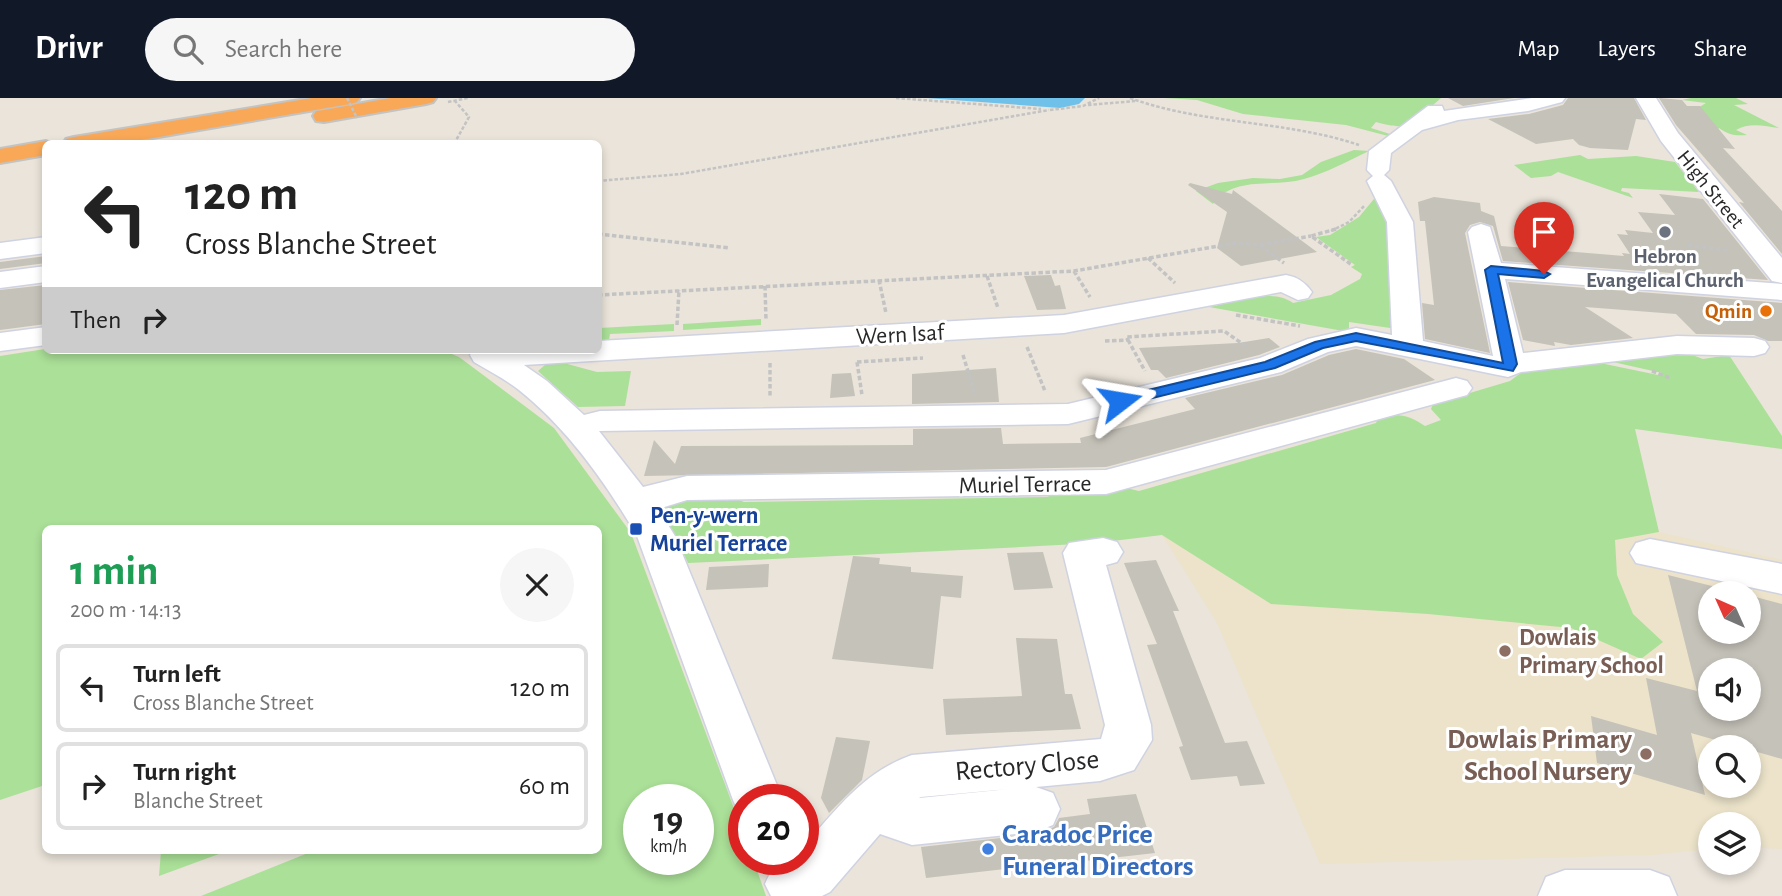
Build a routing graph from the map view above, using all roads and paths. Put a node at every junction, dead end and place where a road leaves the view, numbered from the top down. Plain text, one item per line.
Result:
1 (426, 98) edge
2 (896, 98) edge
3 (1099, 98) edge
4 (1130, 98) edge
5 (1450, 98) edge
6 (1555, 98) edge
7 (1647, 98) edge
8 (455, 100) dead end
9 (1136, 100) junction
10 (351, 105) edge
11 (1084, 106) junction
12 (1049, 110) junction
13 (1416, 125) junction
14 (102, 140) edge
15 (182, 140) edge
16 (456, 140) edge
17 (42, 149) edge
18 (0, 156) edge
19 (42, 163) edge
20 (0, 170) edge
21 (1380, 172) junction
22 (602, 181) edge
23 (1481, 232) dead end
24 (602, 233) edge
25 (1311, 236) junction
26 (1688, 245) dead end
27 (42, 246) edge
28 (730, 248) dead end
29 (0, 251) edge
30 (1766, 256) junction
31 (1352, 265) dead end
32 (1491, 270) junction
33 (42, 275) edge
34 (1782, 275) edge
35 (987, 276) junction
36 (0, 280) edge
37 (879, 280) junction
38 (765, 286) junction
39 (679, 290) junction
40 (1298, 292) dead end
41 (1782, 292) edge
42 (602, 295) edge
43 (1245, 317) dead end
44 (766, 320) dead end
45 (678, 324) dead end
46 (890, 335) junction
47 (42, 337) edge
48 (1020, 340) junction
49 (1128, 340) junction
50 (0, 342) edge
51 (1103, 342) dead end
52 (1288, 343) junction
53 (1040, 346) dead end
54 (1408, 347) junction
55 (1754, 347) dead end
56 (602, 351) edge
57 (538, 354) edge
58 (963, 355) dead end
59 (487, 357) edge
60 (857, 359) dead end
61 (770, 366) dead end
62 (1509, 366) junction
63 (1149, 378) dead end
64 (1047, 398) dead end
65 (976, 400) dead end
66 (863, 402) dead end
67 (771, 405) dead end
68 (576, 427) junction
69 (637, 503) junction
70 (1102, 552) dead end
71 (1650, 553) dead end
72 (1782, 579) edge
73 (752, 784) edge
74 (874, 803) junction
75 (1035, 809) dead end
76 (790, 880) edge
77 (1566, 896) edge
78 (1650, 896) edge

1 - 15 highway
2 - 12 path
3 - 11 path
4 - 9 path
5 - 13 street
6 - 13 street
7 - 30 street, High Street
8 - 16 path
9 - 11 path
9 - 21 path
10 - 14 highway
11 - 12 path
12 - 22 path
13 - 21 street
17 - 18 highway
19 - 20 highway
21 - 25 path
21 - 54 street
23 - 32 street
24 - 28 path
25 - 31 path
25 - 35 path
26 - 30 path
27 - 29 street
30 - 34 street, High Street
32 - 41 street
32 - 62 street
33 - 36 street
35 - 37 path
35 - 48 path
37 - 38 path
37 - 46 path
38 - 39 path
38 - 44 path
39 - 42 path
39 - 45 path
40 - 48 street, Wern Isaf
43 - 52 path
46 - 48 street, Wern Isaf
46 - 56 street, Wern Isaf
47 - 50 street
48 - 53 path
48 - 64 path
49 - 51 path
49 - 52 path
49 - 63 path
52 - 54 street
52 - 68 street
54 - 62 street
55 - 62 street
57 - 59 street, Wern Isaf
58 - 65 path
59 - 68 street
60 - 66 path
61 - 67 path
62 - 69 street, Muriel Terrace
68 - 69 street
69 - 73 street
70 - 74 street, Rectory Close
71 - 72 street
74 - 75 street
74 - 76 street, Rectory Close
77 - 78 street

